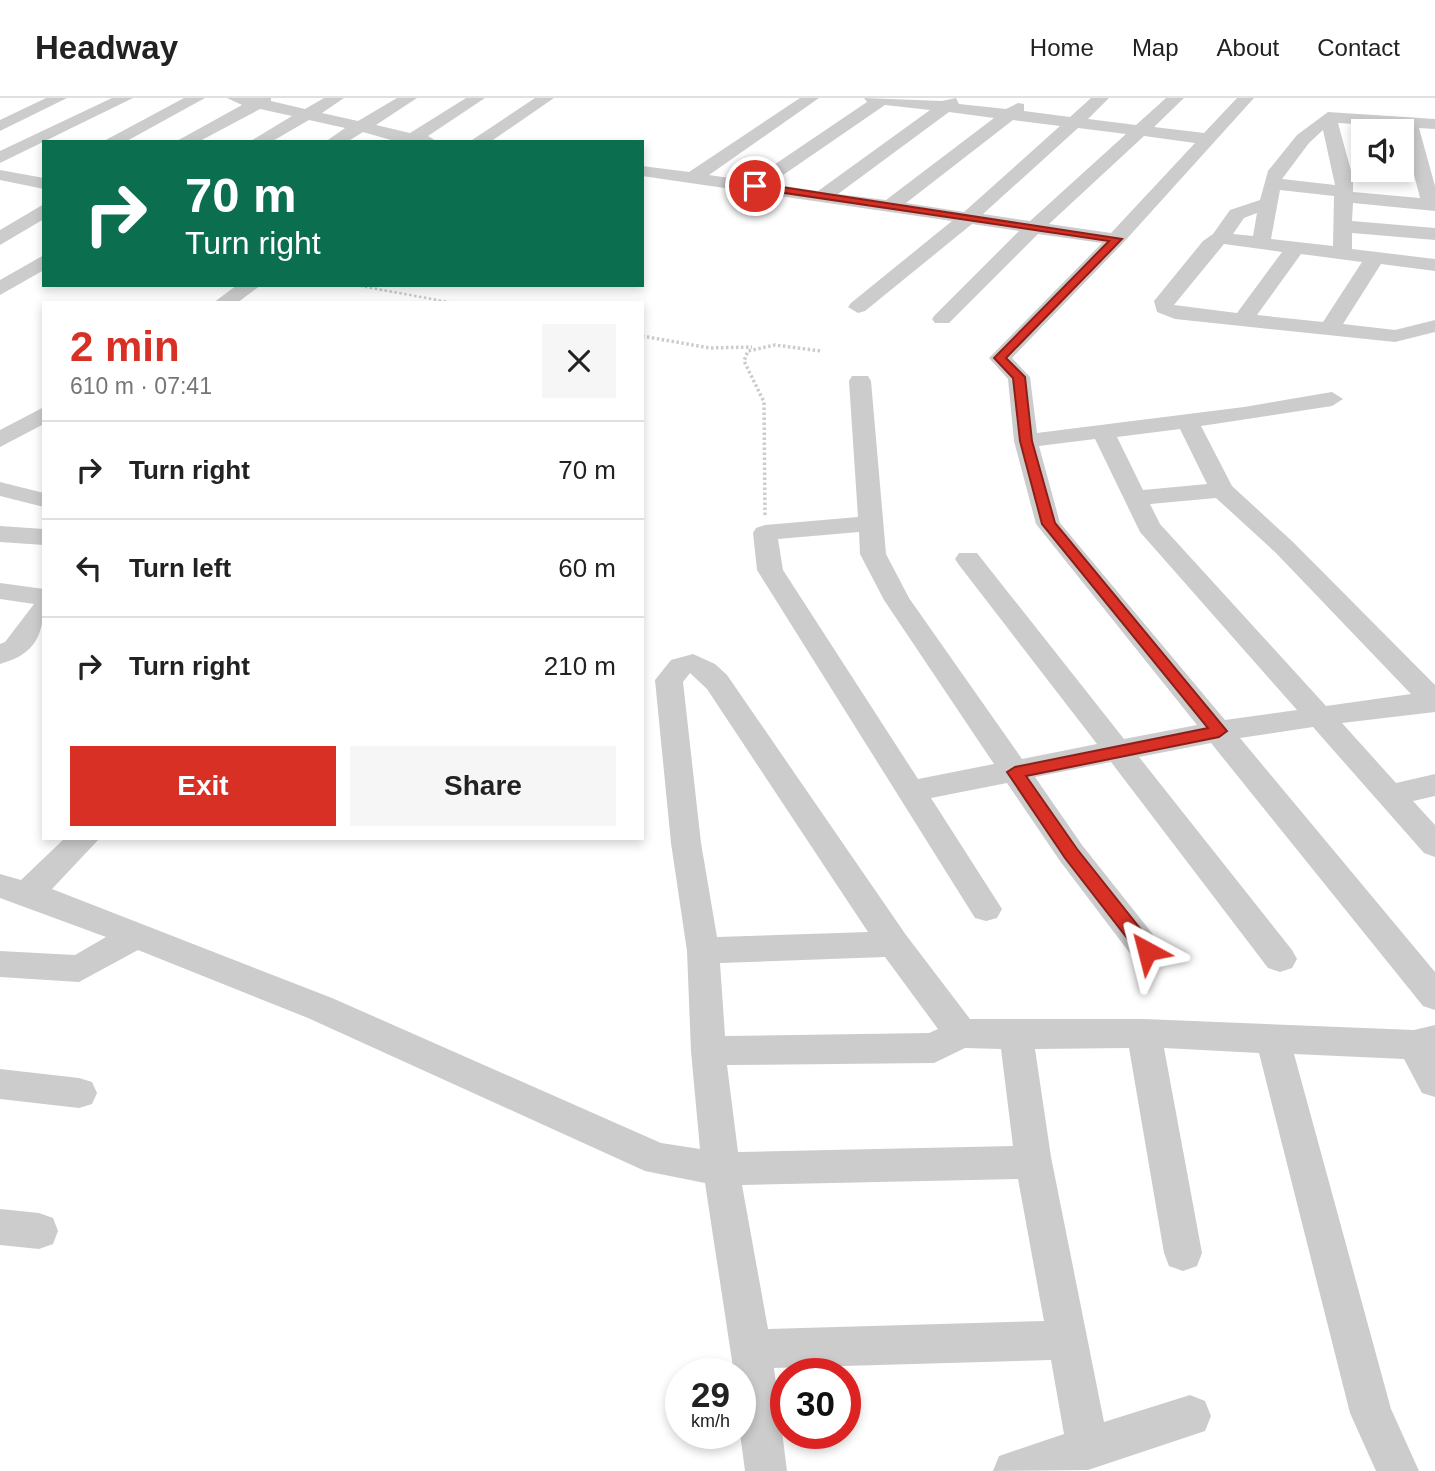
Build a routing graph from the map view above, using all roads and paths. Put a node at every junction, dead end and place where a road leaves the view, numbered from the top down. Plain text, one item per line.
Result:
1 (59, 98) edge
2 (125, 98) edge
3 (197, 98) edge
4 (235, 98) edge
5 (335, 98) edge
6 (409, 98) edge
7 (477, 98) edge
8 (546, 98) edge
9 (811, 98) edge
10 (880, 98) edge
11 (1030, 98) edge
12 (1101, 98) edge
13 (1176, 98) edge
14 (1246, 98) edge
15 (263, 101) edge
16 (951, 103) edge
17 (306, 114) junction
18 (1009, 116) junction
19 (1328, 117) junction
20 (1360, 119) edge
21 (1414, 122) edge
22 (1074, 124) junction
23 (1435, 124) edge
24 (0, 126) edge
25 (361, 126) junction
26 (1142, 132) junction
27 (1209, 139) junction
28 (1414, 139) edge
29 (115, 140) edge
30 (188, 140) edge
31 (261, 140) edge
32 (337, 140) edge
33 (412, 140) edge
34 (417, 140) edge
35 (481, 140) edge
36 (0, 158) edge
37 (644, 171) edge
38 (0, 175) edge
39 (694, 177) junction
40 (36, 180) edge
41 (1272, 183) junction
42 (755, 186) junction
43 (1345, 194) junction
44 (0, 195) edge
45 (823, 197) junction
46 (1268, 203) junction
47 (1433, 205) edge
48 (891, 206) junction
49 (42, 211) edge
50 (970, 216) junction
51 (1342, 226) junction
52 (1034, 227) junction
53 (1435, 234) edge
54 (1220, 238) junction
55 (0, 239) edge
56 (1116, 239) junction
57 (1261, 243) junction
58 (1295, 248) junction
59 (1342, 255) junction
60 (1374, 259) junction
61 (42, 262) edge
62 (1435, 265) edge
63 (248, 287) edge
64 (366, 287) edge
65 (0, 289) edge
66 (226, 301) edge
67 (443, 301) edge
68 (859, 307) dead end
69 (942, 319) dead end
70 (1242, 321) junction
71 (1435, 326) edge
72 (1329, 330) junction
73 (644, 336) edge
74 (757, 347) junction
75 (821, 351) dead end
76 (860, 381) dead end
77 (1332, 399) dead end
78 (42, 415) edge
79 (1187, 421) junction
80 (1103, 432) junction
81 (0, 440) edge
82 (1026, 441) junction
83 (0, 489) edge
84 (1222, 490) junction
85 (42, 500) edge
86 (0, 501) edge
87 (42, 501) edge
88 (1136, 502) junction
89 (871, 523) junction
90 (765, 533) junction
91 (0, 534) edge
92 (42, 537) edge
93 (968, 559) dead end
94 (0, 591) edge
95 (42, 597) edge
96 (42, 612) edge
97 (0, 655) edge
98 (1434, 701) edge
99 (1318, 717) junction
100 (1219, 731) junction
101 (1118, 751) junction
102 (1015, 772) junction
103 (1435, 785) edge
104 (909, 791) junction
105 (1390, 795) junction
106 (82, 840) edge
107 (1435, 845) edge
108 (14, 890) edge
109 (986, 909) dead end
110 (134, 937) junction
111 (894, 944) junction
112 (703, 951) junction
113 (1147, 951) dead end
114 (1280, 960) dead end
115 (0, 964) edge
116 (1435, 996) edge
117 (961, 1033) junction
118 (1144, 1033) junction
119 (1016, 1035) junction
120 (1272, 1039) junction
121 (1424, 1043) edge
122 (708, 1051) junction
123 (1435, 1082) edge
124 (0, 1084) edge
125 (79, 1093) dead end
126 (1034, 1162) junction
127 (721, 1169) junction
128 (0, 1227) edge
129 (39, 1231) dead end
130 (1183, 1253) dead end
131 (1066, 1340) junction
132 (751, 1349) junction
133 (1191, 1416) dead end
134 (1088, 1449) junction
135 (766, 1471) edge
136 (1014, 1471) edge
137 (1398, 1471) edge

1 - 24 street
2 - 36 street
3 - 29 street
4 - 15 street
5 - 17 street
6 - 25 street
7 - 34 street
8 - 35 street
9 - 39 street
10 - 16 street
10 - 42 street
11 - 18 street
12 - 22 street
13 - 26 street
14 - 27 street
15 - 17 street
15 - 30 street
16 - 18 street
16 - 45 street
17 - 25 street
17 - 31 street
18 - 22 street
18 - 48 street
19 - 20 street
19 - 41 street
19 - 43 street
21 - 23 street
22 - 26 street
22 - 50 street
25 - 32 street
25 - 33 street
26 - 27 street
26 - 52 street
27 - 56 street
28 - 47 street
37 - 39 street
38 - 40 street
39 - 42 street
40 - 44 street
41 - 43 street
41 - 46 street
42 - 45 street
43 - 47 street
43 - 51 street
45 - 48 street
46 - 54 street
46 - 57 street
48 - 50 street
49 - 55 street
50 - 52 street
50 - 68 street
51 - 53 street
51 - 59 street
52 - 56 street
52 - 69 street
54 - 57 street
54 - 70 street
56 - 82 street
57 - 58 street
58 - 59 street
58 - 70 street
59 - 60 street
60 - 62 street
60 - 72 street
61 - 65 street
63 - 66 street
64 - 67 path
70 - 72 street
71 - 72 street
73 - 74 path
74 - 75 path
74 - 90 path
76 - 89 street
77 - 79 street
78 - 81 street
79 - 80 street
79 - 84 street
80 - 82 street
80 - 88 street
82 - 100 street
83 - 85 street
84 - 88 street
84 - 98 street
86 - 87 street
88 - 99 street
89 - 90 street
89 - 102 street
90 - 104 street
91 - 92 street
93 - 101 street
94 - 95 street
96 - 97 street
98 - 99 street
99 - 100 street
99 - 105 street
100 - 101 street
100 - 116 street
101 - 102 street
101 - 114 street
102 - 104 street
102 - 113 street
103 - 105 street
104 - 109 street
105 - 107 street
106 - 108 street
108 - 110 street
110 - 115 street
110 - 127 street
111 - 112 street
111 - 112 street
111 - 117 street
112 - 122 street
117 - 119 street
117 - 122 street
118 - 119 street
118 - 120 street
118 - 130 street
119 - 126 street
120 - 121 street
120 - 137 street
121 - 123 street
122 - 127 street
124 - 125 street
126 - 127 street
126 - 131 street
127 - 132 street
128 - 129 street
131 - 132 street
131 - 134 street
132 - 135 street
133 - 134 street
134 - 136 street

